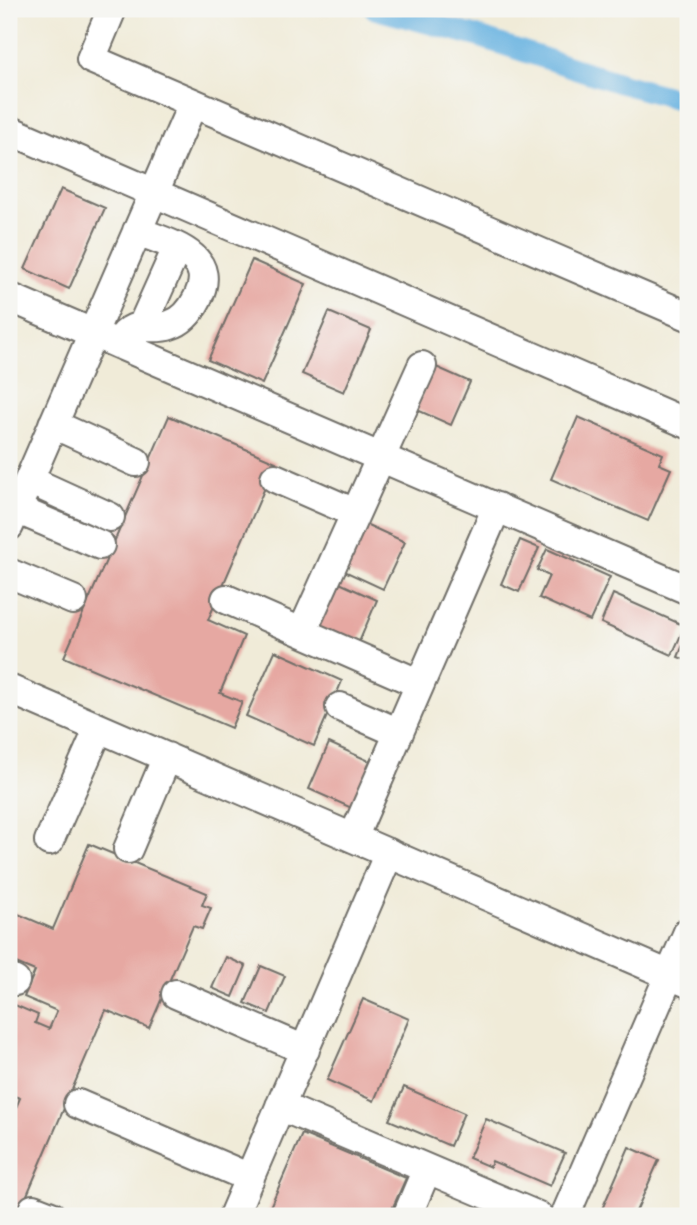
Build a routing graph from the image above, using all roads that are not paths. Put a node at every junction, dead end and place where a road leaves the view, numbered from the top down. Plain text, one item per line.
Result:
1 (112, 9) edge
2 (193, 103) junction
3 (9, 131) edge
4 (154, 193) junction
5 (137, 231) junction
6 (177, 248) junction
7 (9, 297) edge
8 (688, 316) edge
9 (142, 326) junction
10 (106, 339) junction
11 (422, 366) dead end
12 (53, 424) junction
13 (688, 425) edge
14 (380, 457) junction
15 (136, 462) dead end
16 (275, 478) dead end
17 (29, 480) junction
18 (497, 507) junction
19 (355, 513) junction
20 (110, 517) dead end
21 (12, 518) edge
22 (100, 545) dead end
23 (9, 573) edge
24 (688, 590) edge
25 (226, 599) dead end
26 (73, 600) dead end
27 (302, 632) junction
28 (420, 684) junction
29 (9, 689) edge
30 (340, 707) dead end
31 (99, 728) junction
32 (399, 733) junction
33 (167, 757) junction
34 (353, 838) junction
35 (49, 841) dead end
36 (128, 849) dead end
37 (389, 853) junction
38 (688, 932) edge
39 (679, 979) edge
40 (176, 994) dead end
41 (305, 1050) junction
42 (78, 1104) dead end
43 (280, 1106) junction
44 (427, 1169) junction
45 (250, 1178) junction
46 (233, 1216) edge
47 (407, 1216) edge
48 (538, 1216) edge
49 (565, 1216) edge

1 - 2 lane
2 - 4 lane
2 - 8 lane
3 - 4 lane
4 - 5 lane
4 - 13 lane
5 - 6 lane
5 - 10 lane
6 - 9 lane
6 - 9 lane
7 - 10 lane
9 - 10 lane
10 - 12 lane
10 - 14 lane
11 - 14 lane
12 - 15 lane
12 - 17 lane
14 - 18 lane
14 - 19 lane
16 - 19 lane
17 - 20 lane
17 - 21 lane
18 - 24 lane
18 - 28 lane
19 - 27 lane
21 - 22 lane
23 - 26 lane
25 - 27 lane
27 - 28 lane
28 - 32 lane
29 - 31 lane
30 - 32 lane
31 - 33 lane
31 - 35 lane
32 - 34 lane
33 - 34 lane
33 - 36 lane
34 - 37 lane
37 - 39 lane
37 - 41 lane
38 - 39 lane
39 - 49 lane
40 - 41 lane
41 - 43 lane
42 - 45 lane
43 - 44 lane
43 - 45 lane
44 - 47 lane
44 - 48 lane
45 - 46 lane

